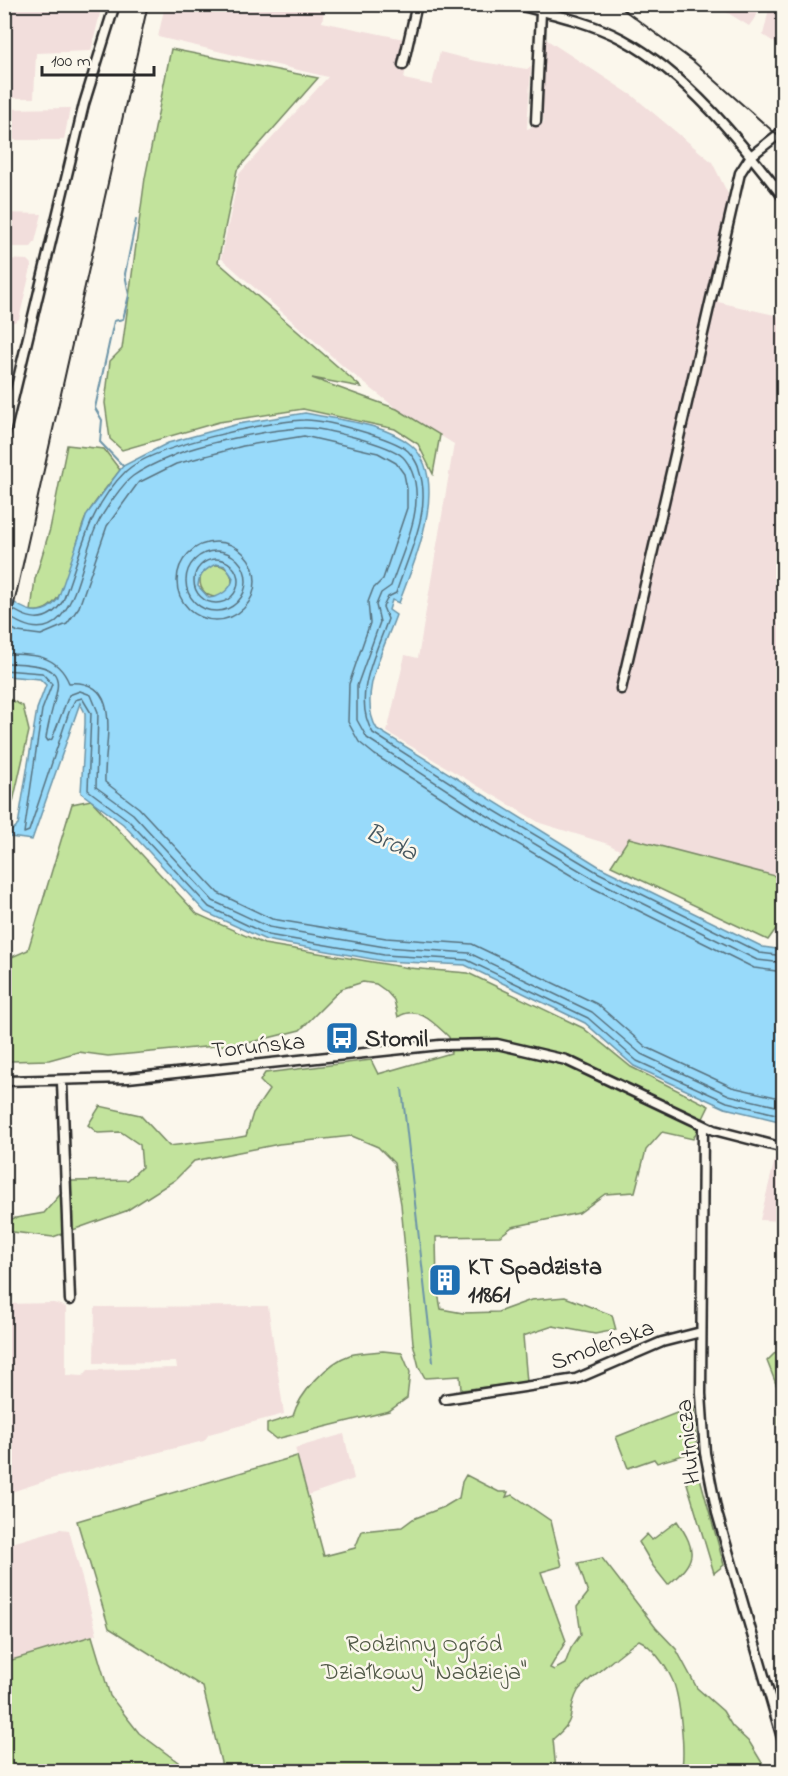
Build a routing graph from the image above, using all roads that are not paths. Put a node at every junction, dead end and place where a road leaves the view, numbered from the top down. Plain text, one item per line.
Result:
1 (115, 4) edge
2 (417, 4) edge
3 (514, 4) edge
4 (541, 12) junction
5 (403, 65) dead end
6 (536, 121) dead end
7 (783, 130) edge
8 (751, 156) junction
9 (783, 198) edge
10 (4, 437) edge
11 (621, 689) dead end
12 (4, 1081) edge
13 (62, 1082) junction
14 (703, 1125) junction
15 (783, 1148) edge
16 (70, 1300) dead end
17 (701, 1332) junction
18 (445, 1399) dead end
19 (783, 1745) edge

1 - 10 street
2 - 5 street
3 - 4 street
4 - 6 street
4 - 8 street
7 - 8 street
8 - 9 street
8 - 11 street
12 - 13 street, Toruńska
13 - 14 street, Toruńska
13 - 16 street
14 - 15 street, Toruńska
14 - 17 street, Hutnicza
17 - 18 street, Smoleńska
17 - 19 street, Hutnicza

